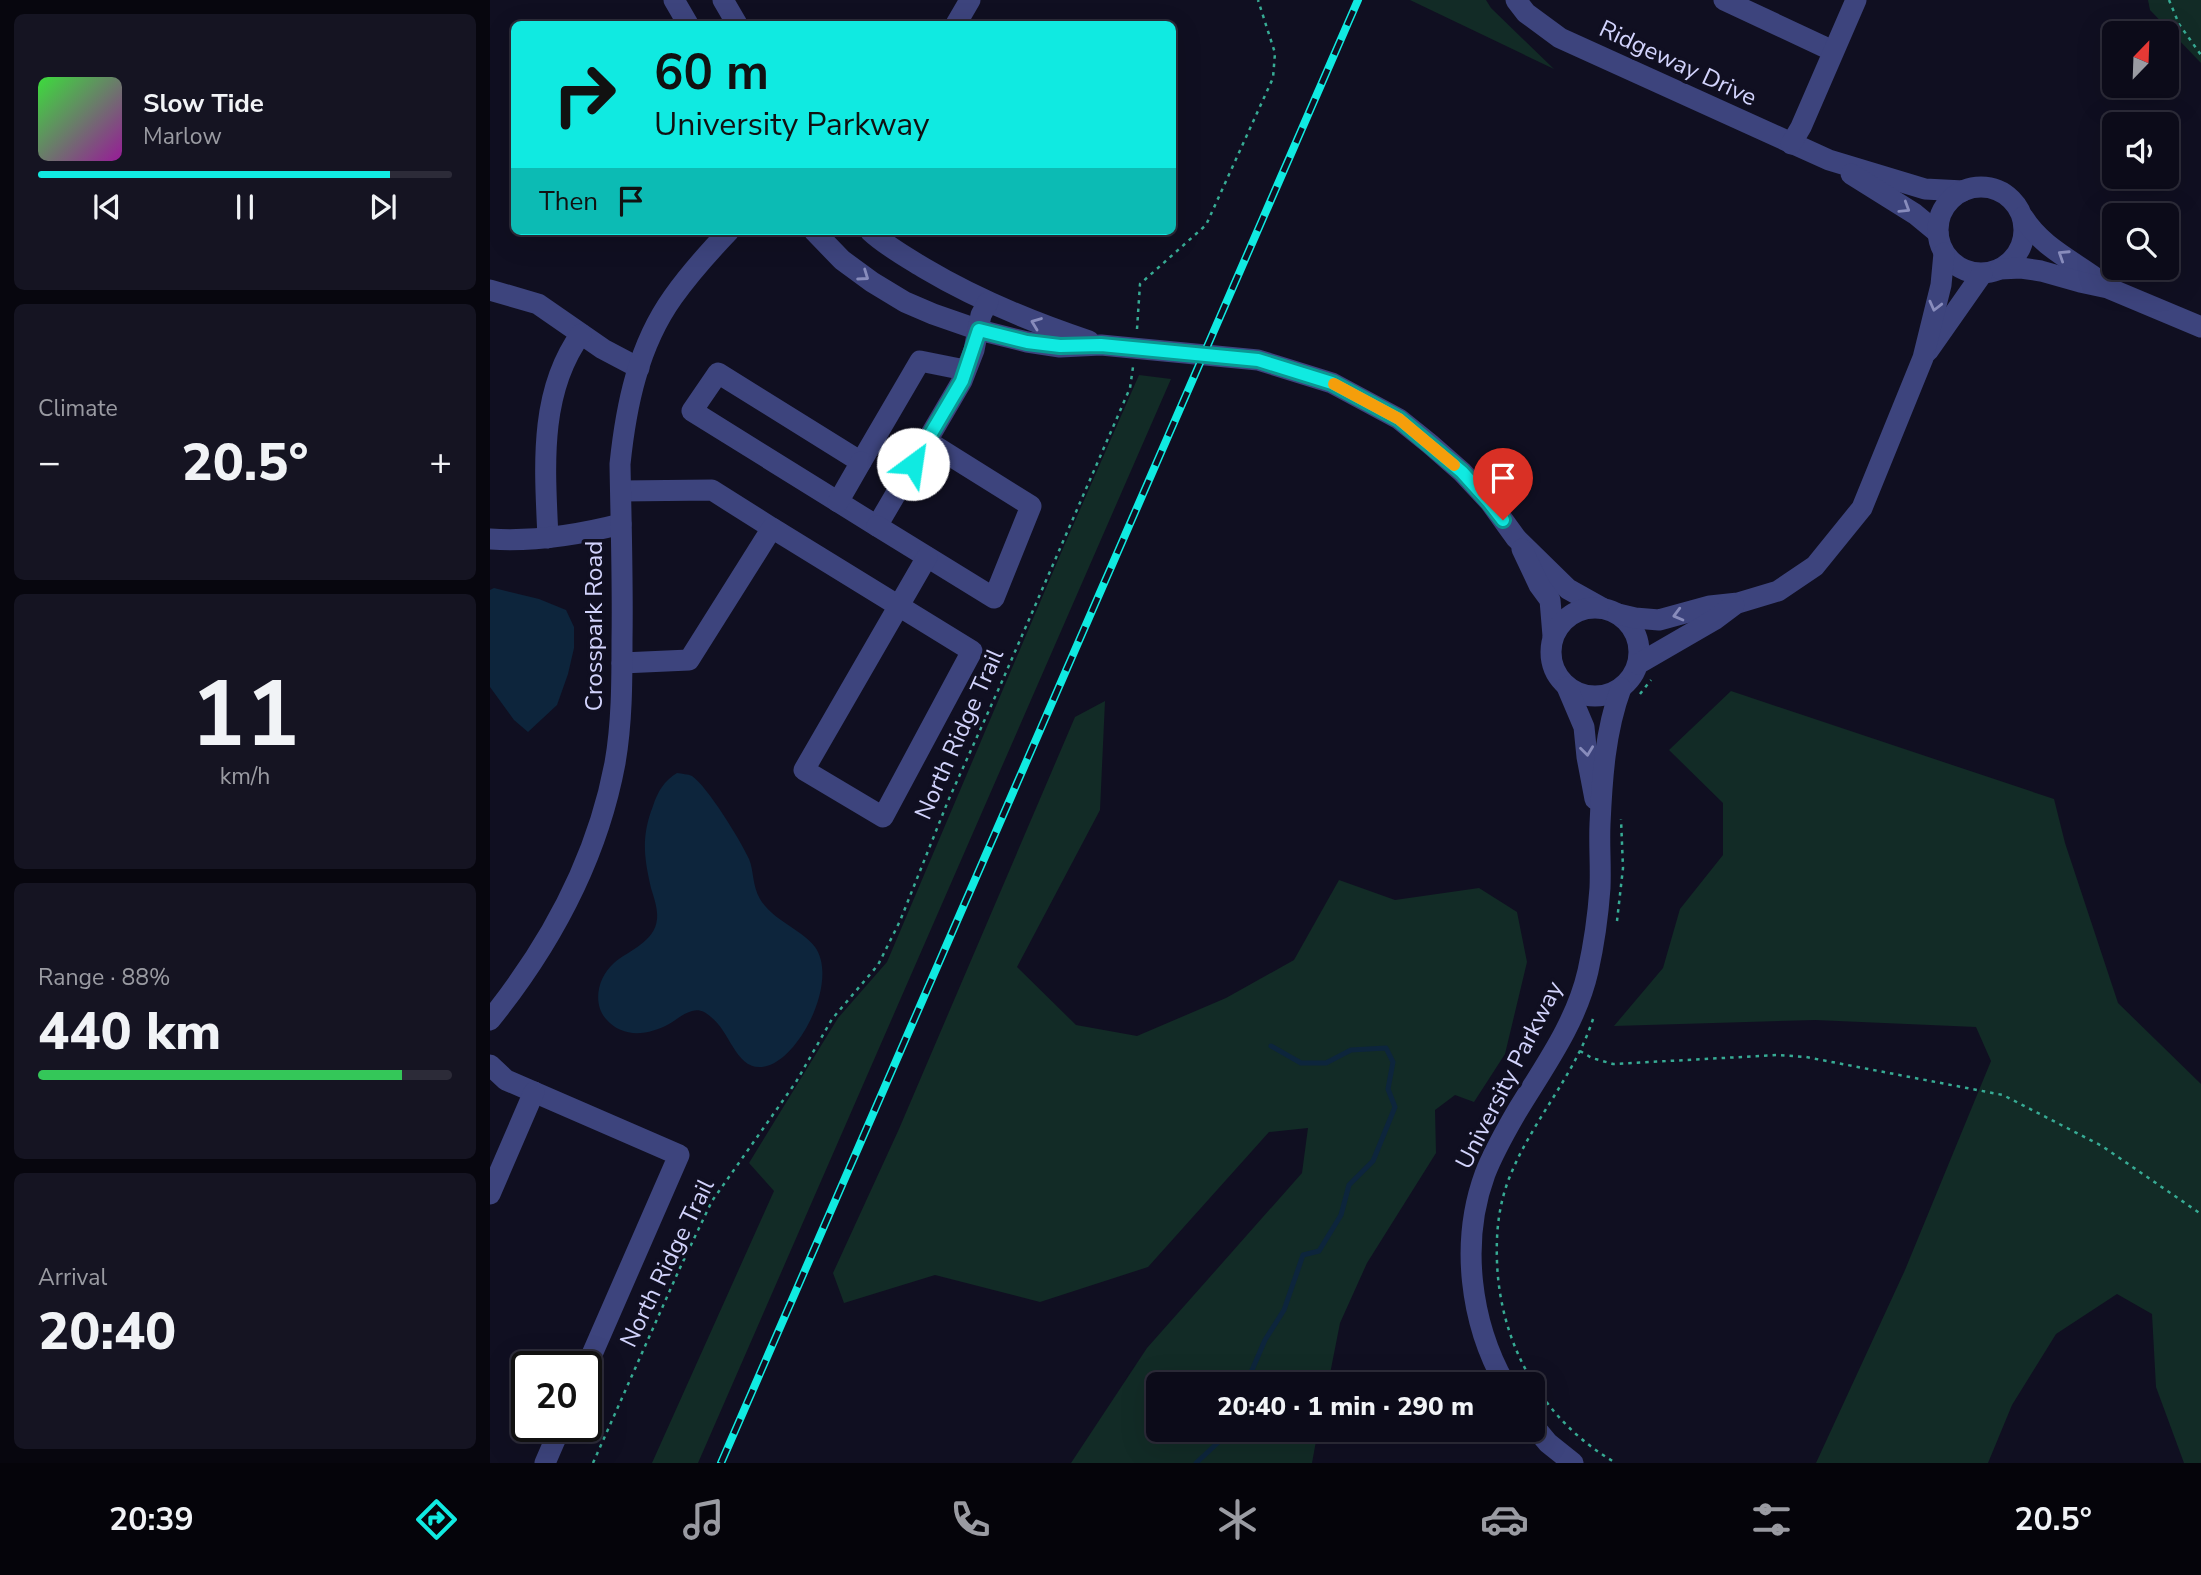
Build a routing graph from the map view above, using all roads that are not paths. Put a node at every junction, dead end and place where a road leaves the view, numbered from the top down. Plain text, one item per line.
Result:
1 (674, 0) edge
2 (723, 0) edge
3 (970, 0) edge
4 (1516, 0) edge
5 (1724, 0) edge
6 (1856, 0) edge
7 (686, 21) edge
8 (735, 21) edge
9 (958, 21) edge
10 (1833, 51) junction
11 (1791, 144) junction
12 (1829, 160) junction
13 (1963, 191) junction
14 (2022, 217) junction
15 (725, 235) edge
16 (818, 235) edge
17 (875, 235) edge
18 (1941, 243) junction
19 (1991, 271) junction
20 (2108, 288) junction
21 (490, 290) edge
22 (988, 302) junction
23 (2201, 327) edge
24 (979, 330) junction
25 (581, 334) junction
26 (1101, 345) junction
27 (1923, 358) junction
28 (639, 368) junction
29 (965, 369) junction
30 (927, 441) junction
31 (861, 462) junction
32 (621, 491) junction
33 (838, 502) junction
34 (621, 524) junction
35 (877, 526) junction
36 (772, 527) junction
37 (548, 538) junction
38 (1516, 538) junction
39 (490, 539) edge
40 (928, 557) junction
41 (1738, 603) junction
42 (899, 606) junction
43 (1610, 611) junction
44 (1553, 636) junction
45 (622, 663) junction
46 (1638, 664) junction
47 (1567, 687) junction
48 (1621, 688) junction
49 (1600, 825) junction
50 (490, 1020) edge
51 (490, 1065) edge
52 (534, 1092) junction
53 (490, 1194) edge
54 (593, 1351) edge
55 (1498, 1372) edge
56 (1545, 1439) edge
57 (554, 1442) edge
58 (545, 1463) edge
59 (1573, 1463) edge

1 - 7 street
2 - 8 street
3 - 9 street
4 - 11 street, Ridgeway Drive
5 - 10 street
6 - 10 street
10 - 11 street
11 - 12 street, Ridgeway Drive
12 - 13 street, Ridgeway Drive
12 -> 18 street, Ridgeway Drive
13 - 14 street
13 - 18 street
14 - 19 street
20 -> 14 street
15 - 28 street, Crosspark Road
16 -> 24 street
17 - 22 street
18 - 19 street
18 -> 27 street
19 - 20 street
19 - 27 street
20 - 23 street
21 - 25 street
22 - 24 street
26 -> 22 street
24 - 26 street
24 - 29 street
25 - 28 street
25 - 37 street
26 - 38 street
27 - 41 street
28 - 32 street, Crosspark Road
29 - 30 street
29 - 31 street
30 - 35 street
30 - 40 street
31 - 33 street
31 - 33 street
32 - 34 street, Crosspark Road
32 - 36 street
33 - 35 street
34 - 37 street
34 - 45 street, Crosspark Road
35 - 40 street
36 - 42 street
36 - 45 street
37 - 39 street
38 - 43 street
38 - 44 street
40 - 42 street
41 -> 43 street
41 - 46 street
42 - 42 street
43 - 44 street
43 - 46 street
44 - 47 street
45 - 50 street, Crosspark Road
46 - 48 street
47 - 48 street
47 -> 49 street, University Parkway
48 - 49 street, University Parkway
49 - 55 street, University Parkway
51 - 52 street
52 - 53 street
52 - 54 street
56 - 59 street
57 - 58 street

